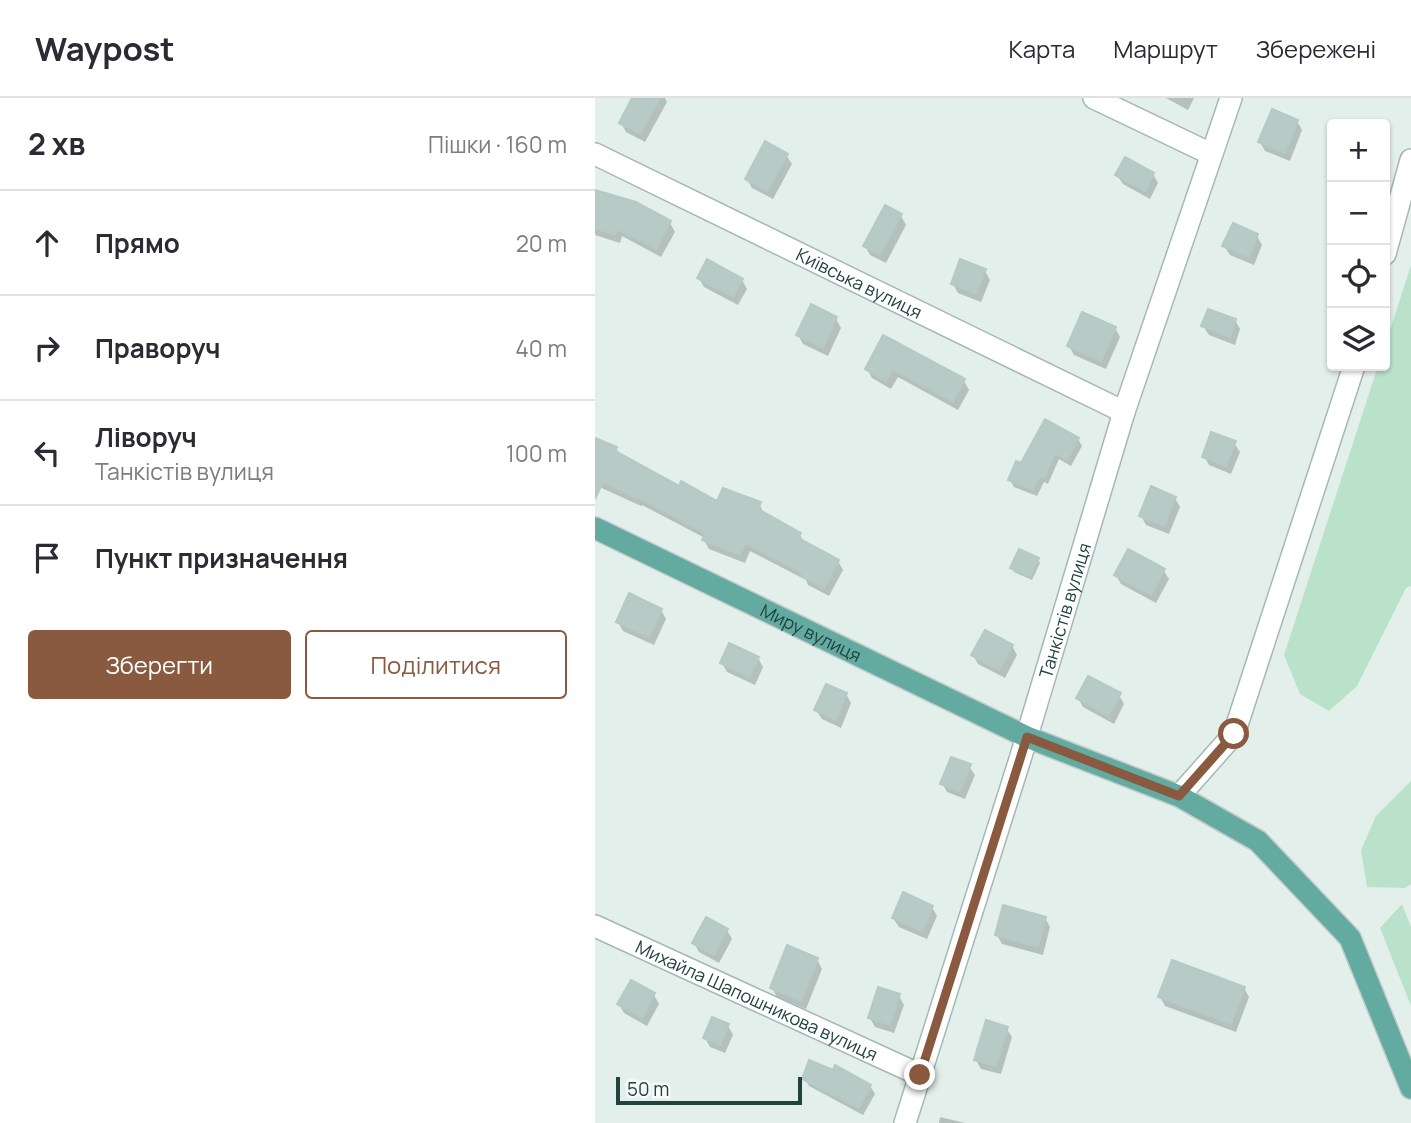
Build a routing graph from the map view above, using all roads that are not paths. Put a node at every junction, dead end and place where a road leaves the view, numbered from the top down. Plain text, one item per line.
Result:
1 (1094, 98) edge
2 (1231, 98) edge
3 (595, 154) edge
4 (1211, 154) junction
5 (1411, 160) edge
6 (1387, 245) edge
7 (1352, 371) edge
8 (1124, 412) junction
9 (595, 528) edge
10 (1027, 737) junction
11 (1179, 796) junction
12 (595, 926) edge
13 (920, 1075) junction
14 (1411, 1088) edge
15 (905, 1123) edge

1 - 4 street
2 - 4 street, Танкістів вулиця
3 - 8 street, Київська вулиця
4 - 8 street, Танкістів вулиця
5 - 6 street
7 - 11 street
8 - 10 street, Танкістів вулиця
9 - 10 main road, Миру вулиця
10 - 11 main road, Миру вулиця
10 - 13 street, Танкістів вулиця
11 - 14 main road, Миру вулиця
12 - 13 street, Михайла Шапошникова вулиця
13 - 15 street, Танкістів вулиця

